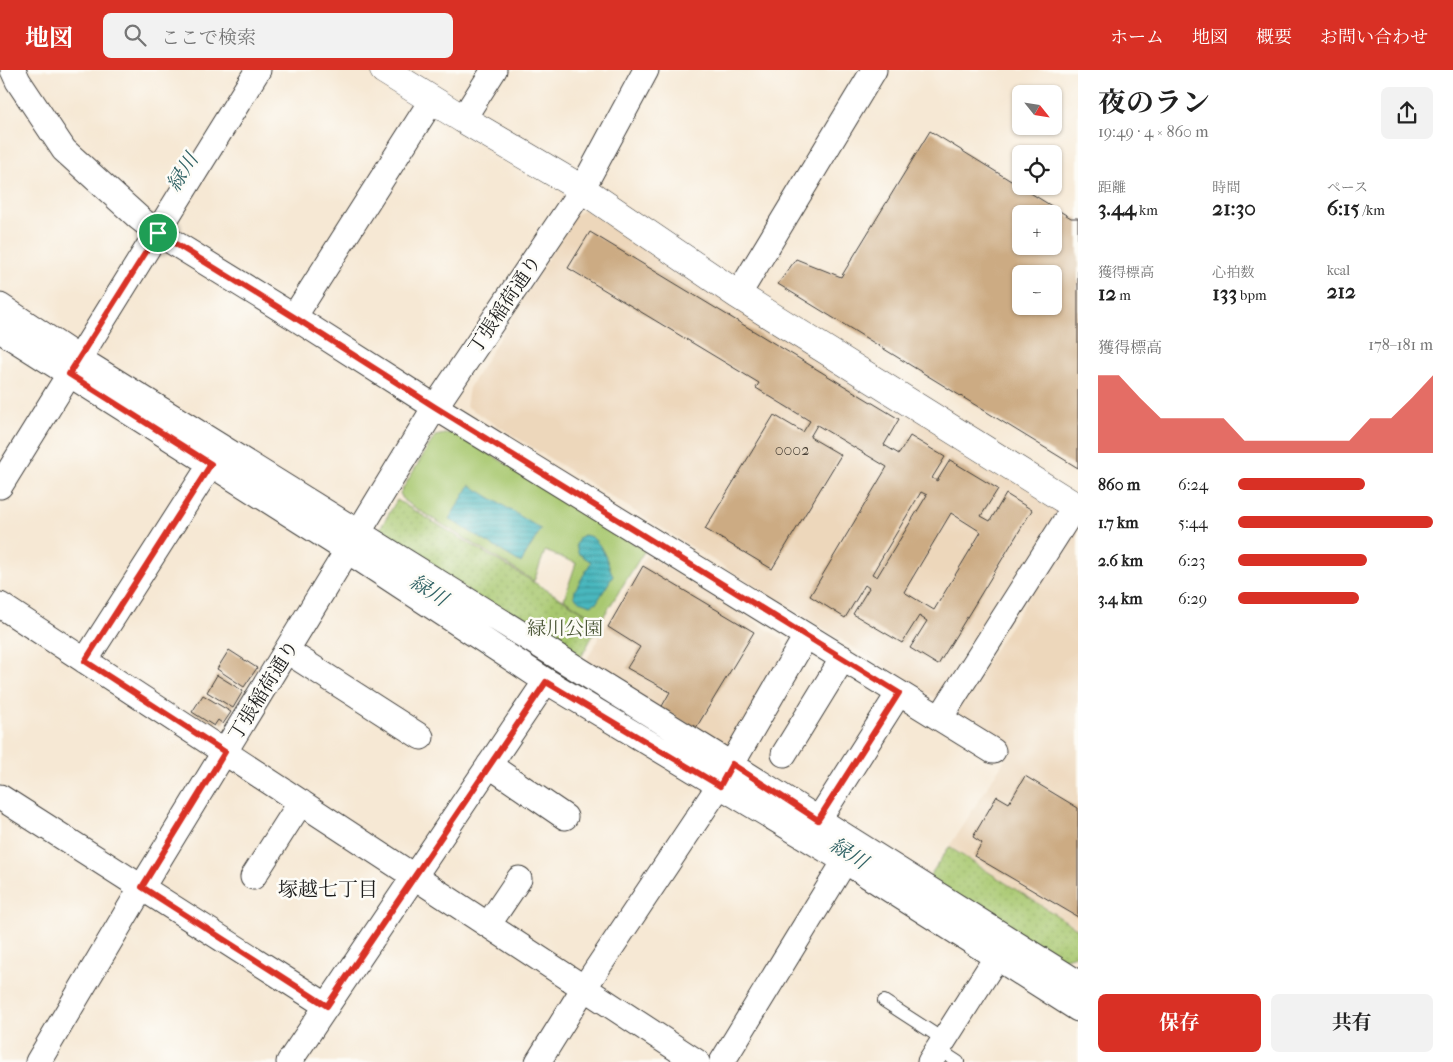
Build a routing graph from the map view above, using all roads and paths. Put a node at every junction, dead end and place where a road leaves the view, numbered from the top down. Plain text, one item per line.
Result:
1 (13, 70) edge
2 (258, 70) edge
3 (384, 70) edge
4 (494, 70) edge
5 (646, 70) edge
6 (874, 70) edge
7 (432, 100) junction
8 (463, 119) junction
9 (582, 189) junction
10 (151, 228) junction
11 (738, 295) junction
12 (0, 306) edge
13 (294, 317) junction
14 (0, 330) edge
15 (73, 362) junction
16 (435, 407) junction
17 (211, 464) junction
18 (0, 486) edge
19 (1076, 507) edge
20 (353, 542) junction
21 (0, 605) edge
22 (806, 636) junction
23 (287, 651) junction
24 (843, 658) junction
25 (85, 661) junction
26 (546, 682) junction
27 (899, 693) junction
28 (940, 718) junction
29 (421, 737) dead end
30 (993, 751) dead end
31 (225, 752) junction
32 (784, 754) dead end
33 (489, 765) junction
34 (726, 775) junction
35 (0, 797) edge
36 (301, 802) junction
37 (565, 817) dead end
38 (818, 820) junction
39 (845, 861) junction
40 (414, 876) junction
41 (253, 877) dead end
42 (519, 879) dead end
43 (142, 887) junction
44 (488, 925) junction
45 (996, 958) junction
46 (1078, 983) edge
47 (584, 988) junction
48 (884, 1002) dead end
49 (327, 1006) junction
50 (1078, 1009) edge
51 (942, 1053) edge
52 (38, 1062) edge
53 (289, 1062) edge
54 (538, 1062) edge
55 (697, 1062) edge
56 (722, 1062) edge

1 - 10 street
2 - 10 street
3 - 7 street
4 - 8 street
5 - 9 street, 丁張稲荷通り
6 - 11 street
7 - 8 street
7 - 13 street
8 - 9 street
9 - 11 street
9 - 16 street, 丁張稲荷通り
10 - 13 street
10 - 15 street
11 - 19 street
12 - 15 street
13 - 16 street
14 - 15 street
15 - 17 street
15 - 18 street
15 - 20 street
16 - 20 street, 丁張稲荷通り
16 - 22 street
17 - 20 street
17 - 25 street
19 - 28 street
20 - 23 street, 丁張稲荷通り
20 - 26 street
20 - 34 street
21 - 25 street
22 - 24 street
22 - 34 street
23 - 29 street
23 - 31 street, 丁張稲荷通り
24 - 27 street
24 - 32 street
25 - 31 street
26 - 33 street
26 - 34 street
27 - 28 street
27 - 38 street
28 - 30 street
31 - 36 street
31 - 43 street, 丁張稲荷通り
33 - 37 street
33 - 40 street
34 - 38 street
34 - 39 street
34 - 47 street
35 - 43 street
36 - 40 street
36 - 41 street
38 - 46 street
39 - 45 street
39 - 56 street
40 - 44 street
40 - 49 street
42 - 44 street
43 - 49 street
43 - 52 street, 丁張稲荷通り
44 - 47 street
45 - 50 street
45 - 51 street
47 - 54 street
47 - 55 street
48 - 51 lane
49 - 53 street

